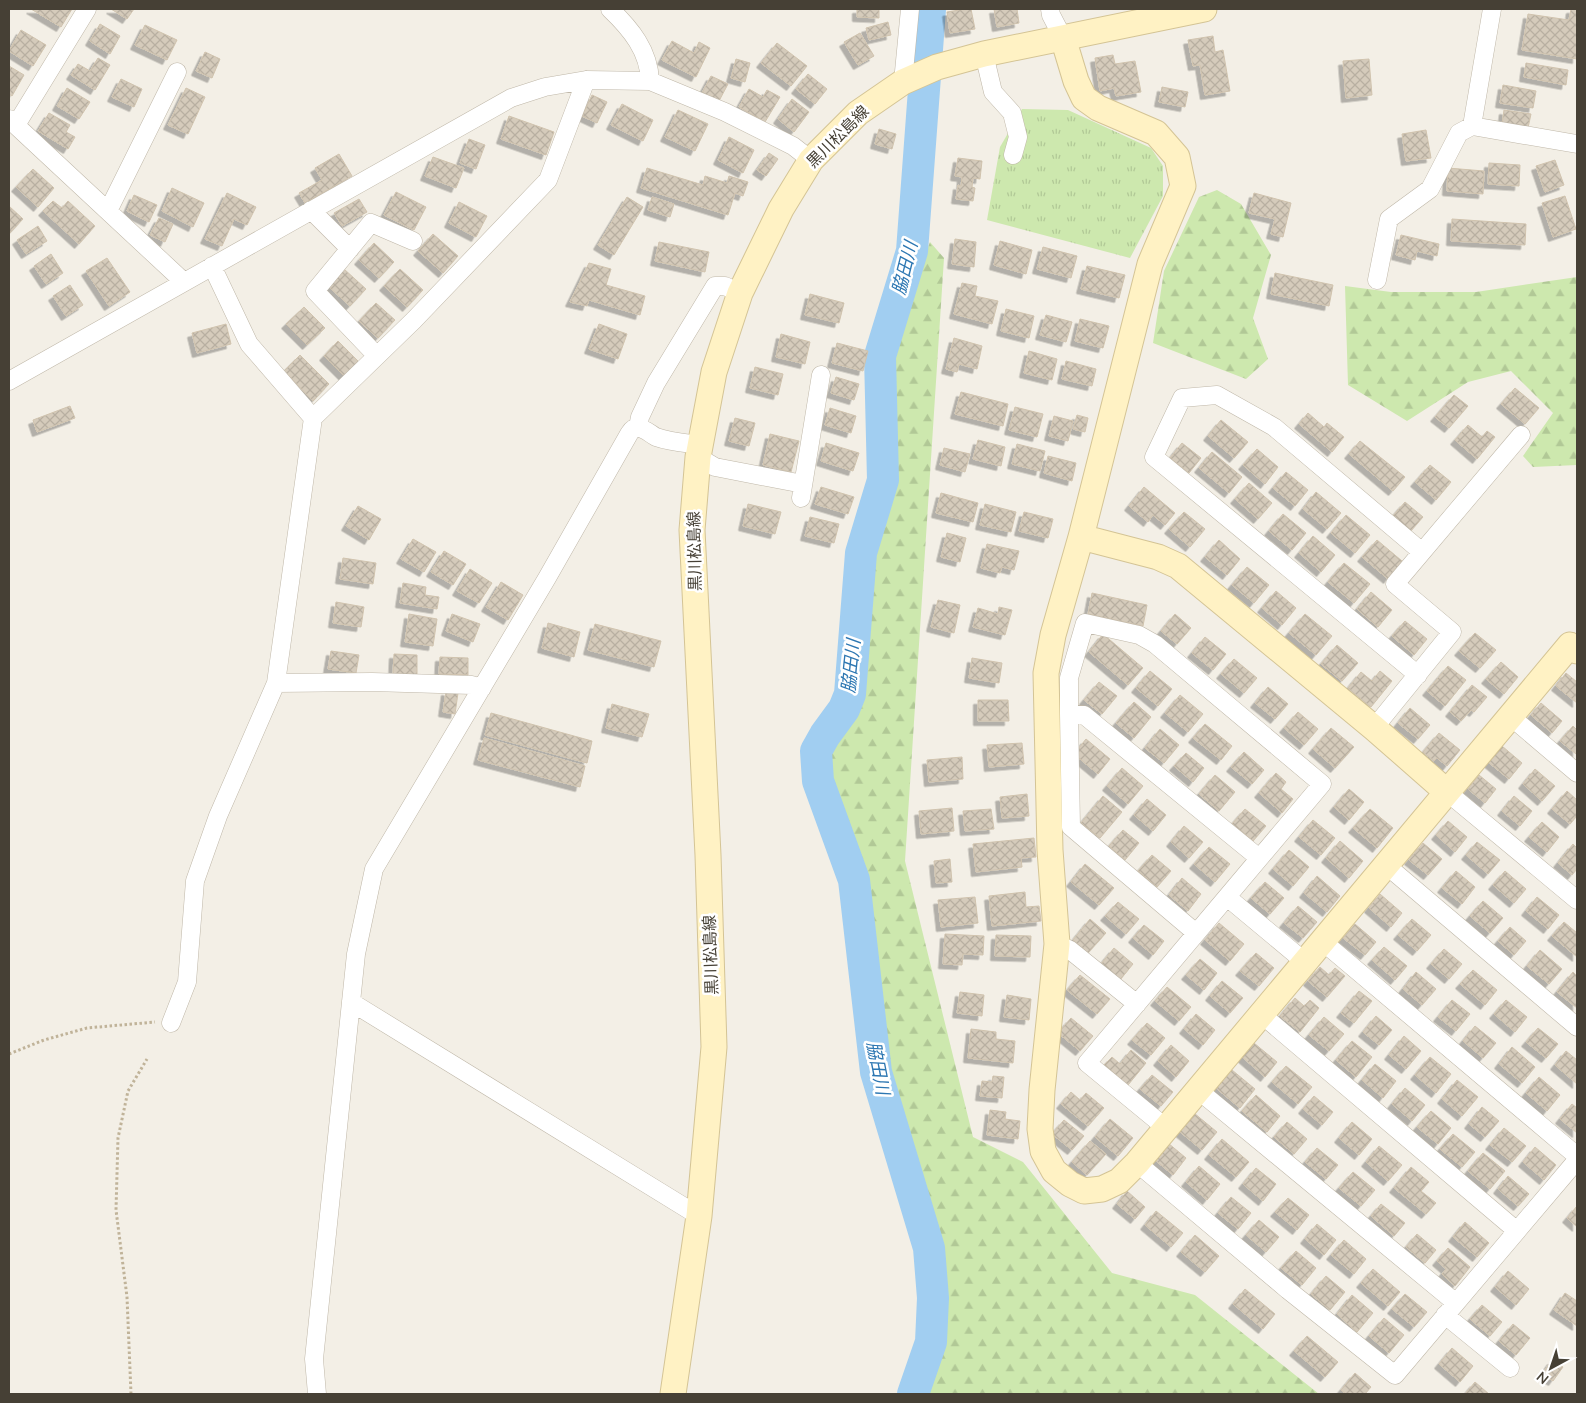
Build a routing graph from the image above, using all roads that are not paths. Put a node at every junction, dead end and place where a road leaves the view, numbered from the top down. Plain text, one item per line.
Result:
1 (87, 9) edge
2 (610, 9) edge
3 (910, 9) edge
4 (1050, 9) edge
5 (1204, 9) edge
6 (1492, 9) edge
7 (1064, 38) junction
8 (984, 54) junction
9 (177, 72) dead end
10 (586, 80) junction
11 (650, 81) junction
12 (904, 82) junction
13 (12, 122) edge
14 (1472, 126) junction
15 (1577, 144) edge
16 (1013, 155) dead end
17 (811, 160) junction
18 (311, 210) junction
19 (108, 211) junction
20 (412, 241) dead end
21 (350, 248) junction
22 (212, 266) junction
23 (1377, 280) dead end
24 (184, 282) junction
25 (740, 293) junction
26 (378, 356) junction
27 (820, 374) dead end
28 (9, 381) edge
29 (313, 418) junction
30 (638, 427) junction
31 (1520, 435) dead end
32 (699, 451) junction
33 (1081, 536) junction
34 (1422, 552) junction
35 (1577, 651) edge
36 (1418, 674) junction
37 (276, 683) junction
38 (482, 688) junction
39 (1069, 713) junction
40 (1510, 716) junction
41 (1374, 728) junction
42 (1577, 773) edge
43 (1447, 792) junction
44 (1259, 858) junction
45 (1386, 865) junction
46 (1227, 897) junction
47 (1577, 900) edge
48 (1196, 934) junction
49 (1322, 941) junction
50 (1057, 944) junction
51 (1305, 962) junction
52 (351, 1002) junction
53 (1137, 1004) junction
54 (1261, 1014) junction
55 (171, 1023) road end
56 (1577, 1027) edge
57 (1198, 1090) junction
58 (1166, 1128) junction
59 (1577, 1156) edge
60 (1577, 1160) edge
61 (1137, 1163) junction
62 (699, 1216) junction
63 (1517, 1231) junction
64 (1450, 1309) junction
65 (1510, 1368) dead end
66 (317, 1394) edge
67 (673, 1394) edge

1 - 13 street
2 - 11 street
3 - 12 street
4 - 7 street
5 - 7 street, 黒川松島線
6 - 14 street
7 - 8 street, 黒川松島線
7 - 33 street
8 - 12 street, 黒川松島線
8 - 16 street
9 - 19 street
10 - 11 street
10 - 18 street
10 - 26 street
11 - 17 street
12 - 17 street, 黒川松島線
13 - 19 street
14 - 15 street
14 - 23 street
17 - 25 street, 黒川松島線
18 - 21 street
18 - 22 street
19 - 24 street
20 - 21 street
21 - 26 street
22 - 24 street
22 - 29 street
24 - 28 street
25 - 30 street
25 - 32 street, 黒川松島線
26 - 29 street
27 - 32 street
29 - 37 street
30 - 32 street
30 - 38 street
31 - 34 street
32 - 62 street, 黒川松島線
33 - 41 street
33 - 50 street
34 - 36 street
34 - 36 street
35 - 40 street
36 - 41 street
37 - 38 street
37 - 55 street
38 - 52 street
39 - 44 street
39 - 44 street
39 - 48 street
40 - 42 street
40 - 43 street
41 - 43 street
43 - 45 street
43 - 47 street
44 - 46 street
45 - 49 street
45 - 56 street
46 - 48 street
46 - 51 street
48 - 53 street
49 - 51 street
49 - 59 street
50 - 53 street
50 - 61 street
51 - 54 street
52 - 62 street
52 - 66 street
53 - 58 street
54 - 57 street
54 - 63 street
57 - 58 street
57 - 64 street
58 - 61 street
60 - 63 street
61 - 64 street
62 - 67 street, 黒川松島線
63 - 64 street
64 - 65 street

